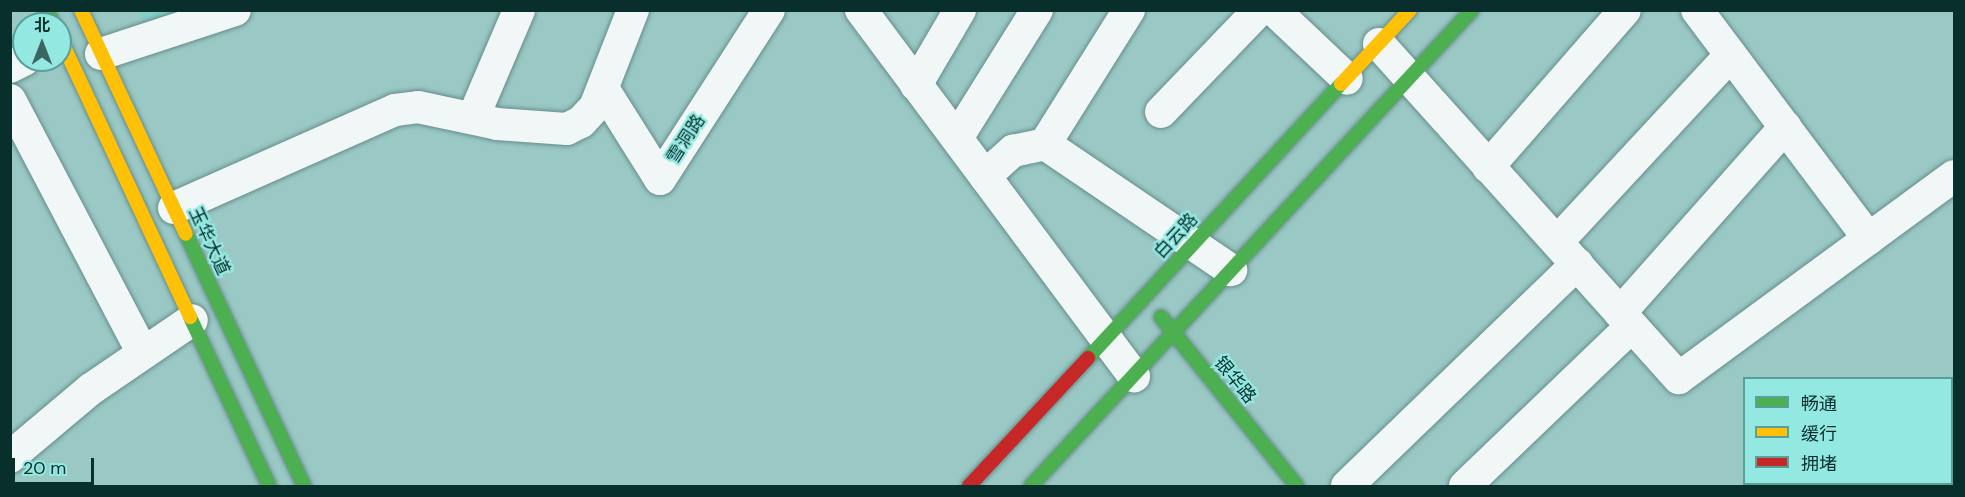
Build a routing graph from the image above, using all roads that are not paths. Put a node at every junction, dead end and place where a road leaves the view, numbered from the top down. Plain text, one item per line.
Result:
1 (81, 10) edge
2 (235, 10) edge
3 (519, 10) edge
4 (633, 10) edge
5 (769, 10) edge
6 (960, 10) edge
7 (1037, 10) edge
8 (1129, 10) edge
9 (1259, 10) edge
10 (1274, 10) edge
11 (1410, 10) edge
12 (1472, 10) edge
13 (1625, 10) edge
14 (1697, 10) edge
15 (868, 14) edge
16 (1379, 44) junction
17 (101, 54) junction
18 (1731, 55) junction
19 (72, 64) edge
20 (1409, 78) junction
21 (1347, 79) junction
22 (916, 85) junction
23 (604, 90) junction
24 (10, 100) edge
25 (1161, 112) dead end
26 (473, 118) junction
27 (1785, 127) junction
28 (957, 138) junction
29 (1045, 144) junction
30 (1488, 167) junction
31 (984, 176) junction
32 (1954, 176) edge
33 (174, 208) junction
34 (1869, 239) junction
35 (1193, 244) junction
36 (1567, 253) junction
37 (1232, 270) junction
38 (1145, 296) junction
39 (192, 320) junction
40 (1626, 320) junction
41 (1174, 333) junction
42 (1106, 338) junction
43 (142, 351) junction
44 (1134, 376) junction
45 (10, 457) edge
46 (269, 486) edge
47 (304, 486) edge
48 (969, 486) edge
49 (1031, 486) edge
50 (1297, 486) edge
51 (1347, 486) edge
52 (1464, 486) edge

1 - 17 main road, 玉华大道
2 - 17 street
3 - 26 street
4 - 23 street
5 - 23 street, 雪洞路
6 - 22 street
7 - 28 street
8 - 29 street
9 - 25 street
10 - 21 street
11 - 16 main road, 白云路
12 - 20 main road
13 - 30 street
14 - 18 street
15 - 22 street
16 - 20 street
16 - 21 main road, 白云路
17 - 33 main road, 玉华大道
18 - 27 street
18 - 36 street
19 - 39 main road
20 - 30 street
20 - 37 main road
21 - 35 main road, 白云路
22 - 28 street
23 - 26 street
24 - 43 street
26 - 33 street
27 - 34 street
27 - 40 street
28 - 31 street
29 - 31 street
29 - 35 street
30 - 36 street
31 - 42 street
32 - 34 street
33 - 47 main road, 玉华大道
34 - 40 street
35 - 37 street
35 - 38 main road, 白云路
36 - 40 street
36 - 51 street
37 - 41 main road
38 - 41 main road, 银华路
38 - 42 main road, 白云路
39 - 43 street
39 - 46 main road
40 - 52 street
41 - 44 main road
41 - 50 main road, 银华路
42 - 44 street
42 - 48 main road, 白云路
43 - 45 street
44 - 49 main road

